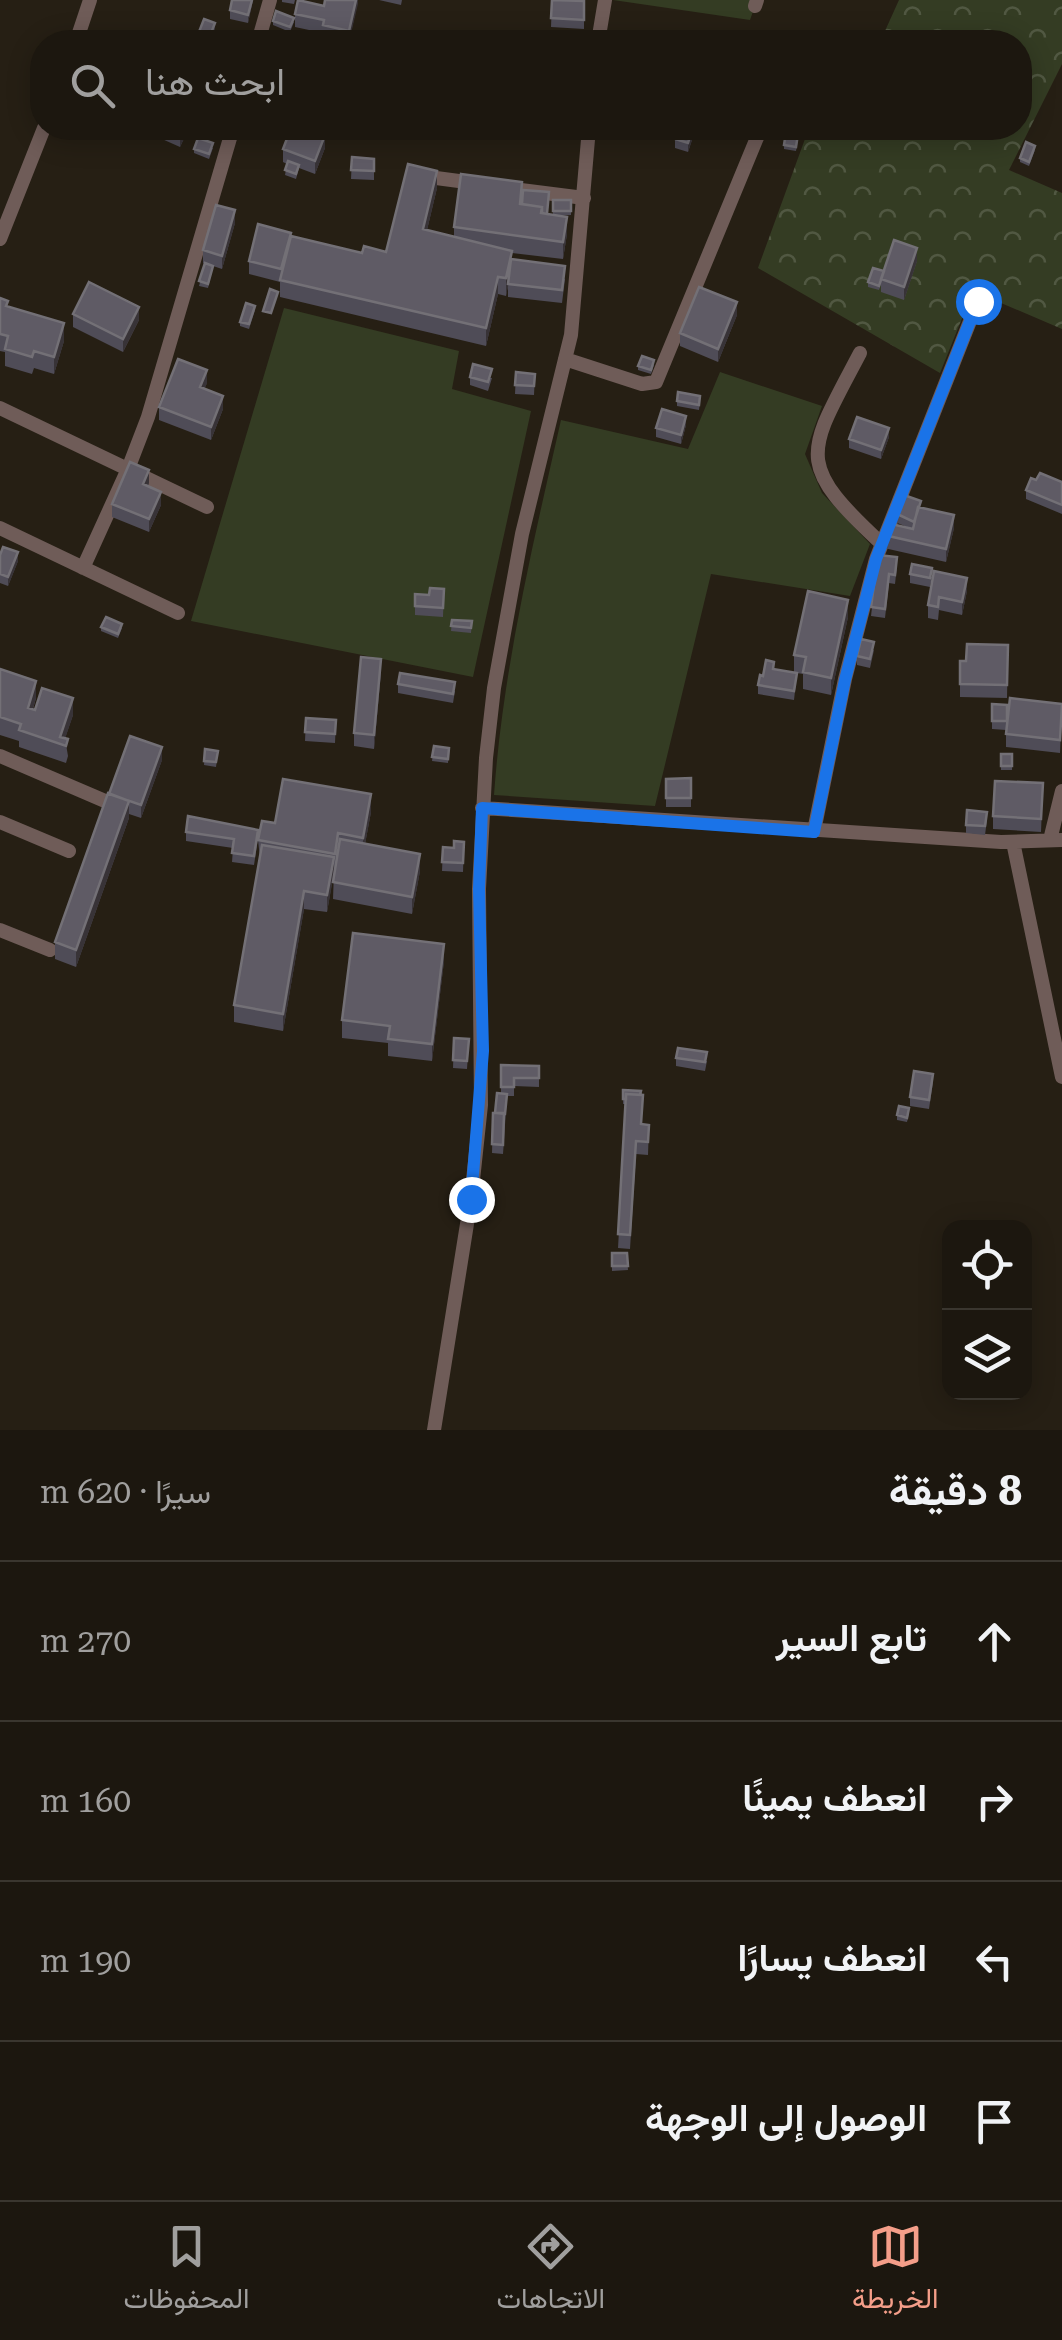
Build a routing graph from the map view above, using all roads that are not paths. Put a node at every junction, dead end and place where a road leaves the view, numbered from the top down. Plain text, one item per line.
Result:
1 (90, 0) edge
2 (270, 0) edge
3 (605, 0) edge
4 (80, 30) edge
5 (261, 30) edge
6 (600, 30) edge
7 (39, 140) edge
8 (230, 140) edge
9 (589, 140) edge
10 (757, 140) edge
11 (406, 174) edge
12 (584, 198) junction
13 (0, 240) edge
14 (978, 301) dead end
15 (860, 352) dead end
16 (565, 358) junction
17 (0, 408) edge
18 (128, 469) junction
19 (207, 507) dead end
20 (0, 528) edge
21 (882, 544) junction
22 (83, 568) junction
23 (178, 613) dead end
24 (0, 756) edge
25 (1062, 791) edge
26 (105, 801) edge
27 (482, 808) junction
28 (0, 822) edge
29 (814, 832) junction
30 (1056, 840) edge
31 (1013, 842) junction
32 (69, 851) dead end
33 (0, 930) edge
34 (50, 950) dead end
35 (1062, 1077) edge
36 (434, 1430) edge

1 - 4 street
2 - 5 street
3 - 6 street
7 - 13 street
8 - 18 street
9 - 12 street
10 - 16 street
11 - 12 street
12 - 16 street
14 - 21 street
15 - 21 street
16 - 27 street
17 - 18 street
18 - 19 street
18 - 22 street
20 - 22 street
21 - 29 street
22 - 23 street
24 - 26 street
25 - 30 street
27 - 29 street
27 - 36 street
28 - 32 street
29 - 31 street
30 - 31 street
31 - 35 street
33 - 34 street

